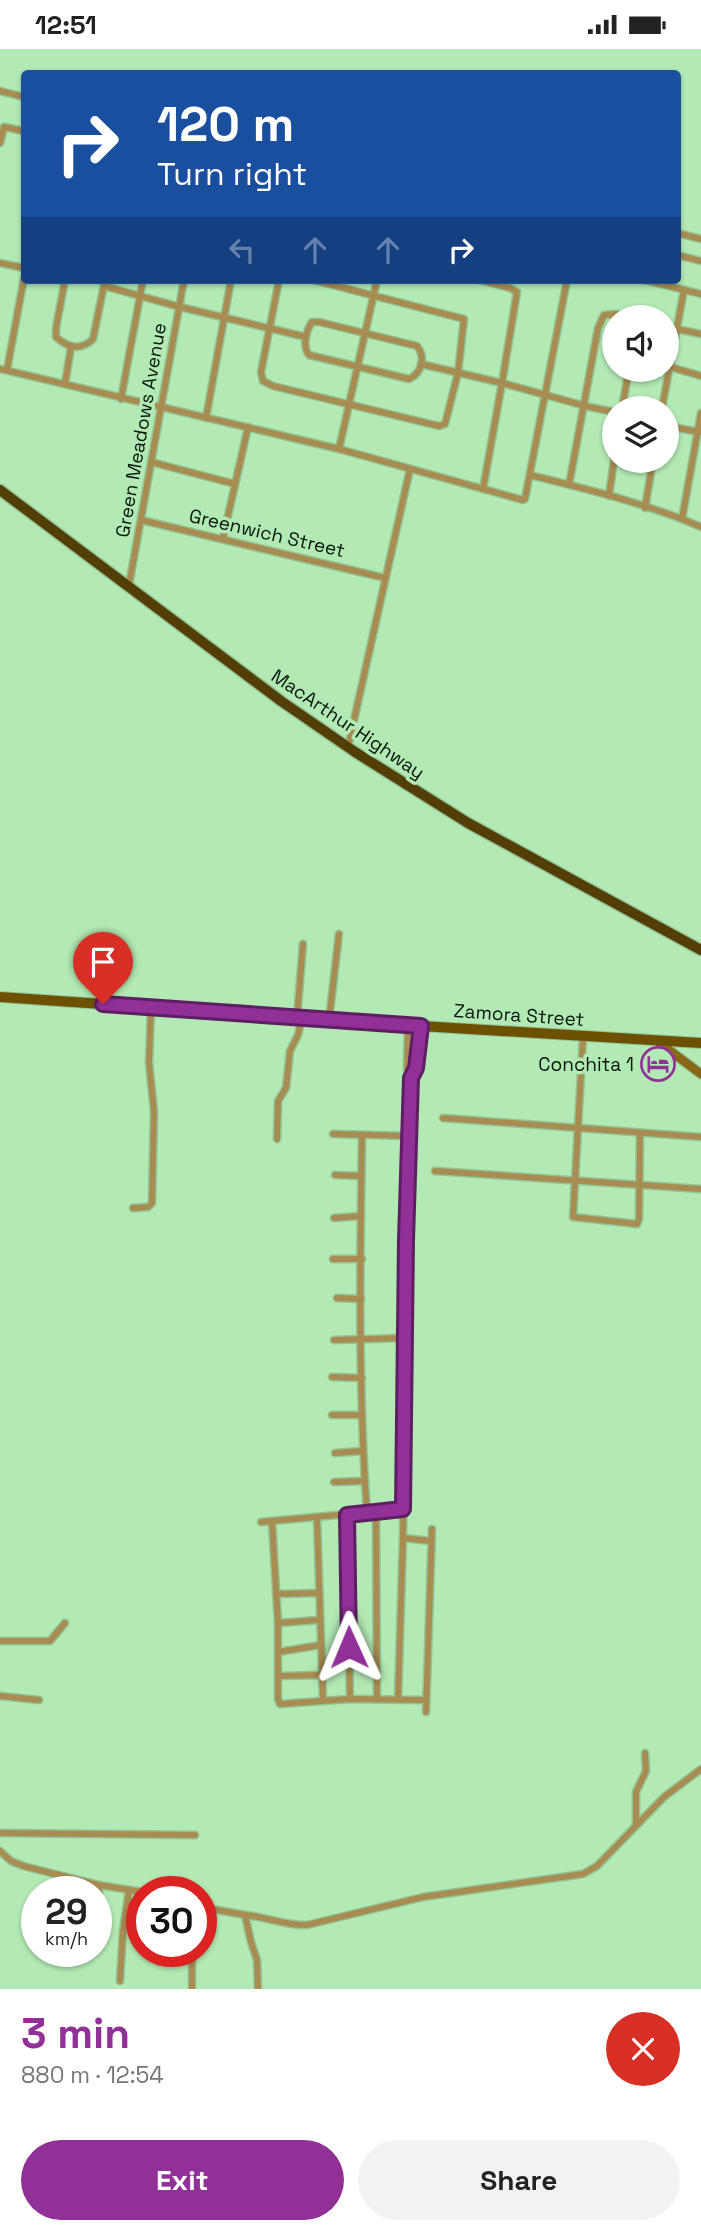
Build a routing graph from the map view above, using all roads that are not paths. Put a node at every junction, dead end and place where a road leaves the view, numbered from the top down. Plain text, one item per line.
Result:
1 (0, 91) edge
2 (21, 96) edge
3 (21, 130) edge
4 (0, 143) edge
5 (681, 234) edge
6 (701, 239) edge
7 (681, 256) edge
8 (701, 261) edge
9 (0, 263) edge
10 (21, 267) edge
11 (23, 284) edge
12 (64, 284) edge
13 (105, 284) edge
14 (108, 284) edge
15 (142, 284) edge
16 (183, 284) edge
17 (230, 284) edge
18 (278, 284) edge
19 (330, 284) edge
20 (376, 284) edge
21 (495, 284) edge
22 (566, 284) edge
23 (660, 284) edge
24 (684, 290) junction
25 (374, 294) junction
26 (701, 294) edge
27 (141, 295) junction
28 (180, 307) junction
29 (679, 312) edge
30 (224, 318) junction
31 (602, 318) edge
32 (269, 328) junction
33 (679, 330) edge
34 (364, 333) junction
35 (701, 334) edge
36 (306, 337) junction
37 (71, 347) junction
38 (421, 364) junction
39 (357, 367) junction
40 (3, 369) edge
41 (679, 370) edge
42 (458, 373) junction
43 (701, 376) edge
44 (502, 383) junction
45 (65, 384) junction
46 (545, 395) junction
47 (121, 399) junction
48 (348, 405) junction
49 (584, 406) junction
50 (161, 408) junction
51 (602, 410) edge
52 (701, 413) edge
53 (206, 418) junction
54 (248, 427) junction
55 (679, 428) edge
56 (699, 432) edge
57 (339, 449) junction
58 (151, 462) junction
59 (410, 469) junction
60 (612, 473) edge
61 (651, 473) edge
62 (530, 475) junction
63 (234, 485) junction
64 (569, 485) junction
65 (483, 489) junction
66 (0, 490) edge
67 (609, 496) junction
68 (645, 508) junction
69 (682, 519) junction
70 (141, 520) junction
71 (701, 527) edge
72 (223, 538) junction
73 (386, 578) junction
74 (129, 585) junction
75 (348, 748) junction
76 (339, 934) dead end
77 (303, 944) dead end
78 (701, 950) edge
79 (0, 997) edge
80 (151, 1007) junction
81 (299, 1018) junction
82 (329, 1020) junction
83 (408, 1025) junction
84 (421, 1026) junction
85 (583, 1037) junction
86 (407, 1041) junction
87 (657, 1041) junction
88 (419, 1042) junction
89 (701, 1043) edge
90 (701, 1075) edge
91 (411, 1078) junction
92 (443, 1118) dead end
93 (577, 1128) junction
94 (640, 1133) junction
95 (333, 1134) dead end
96 (362, 1136) junction
97 (410, 1136) junction
98 (701, 1137) edge
99 (277, 1139) dead end
100 (435, 1171) dead end
101 (335, 1175) dead end
102 (361, 1176) junction
103 (574, 1181) junction
104 (640, 1184) junction
105 (701, 1189) edge
106 (133, 1208) dead end
107 (362, 1216) junction
108 (334, 1218) dead end
109 (333, 1259) dead end
110 (362, 1259) junction
111 (337, 1298) dead end
112 (361, 1299) junction
113 (405, 1338) junction
114 (361, 1339) junction
115 (334, 1340) dead end
116 (332, 1377) dead end
117 (362, 1378) junction
118 (332, 1415) dead end
119 (362, 1415) junction
120 (363, 1451) junction
121 (335, 1453) dead end
122 (365, 1481) junction
123 (334, 1482) dead end
124 (403, 1509) junction
125 (376, 1512) junction
126 (367, 1513) junction
127 (347, 1515) junction
128 (317, 1518) junction
129 (272, 1521) junction
130 (261, 1522) dead end
131 (432, 1529) dead end
132 (403, 1538) junction
133 (431, 1541) junction
134 (318, 1593) junction
135 (276, 1594) junction
136 (319, 1620) junction
137 (65, 1623) dead end
138 (278, 1623) junction
139 (0, 1641) edge
140 (321, 1645) junction
141 (278, 1652) junction
142 (322, 1675) junction
143 (278, 1677) junction
144 (0, 1696) edge
145 (350, 1699) junction
146 (377, 1699) junction
147 (398, 1699) junction
148 (38, 1700) dead end
149 (323, 1700) junction
150 (425, 1700) junction
151 (426, 1711) dead end
152 (645, 1753) dead end
153 (701, 1769) edge
154 (636, 1825) junction
155 (0, 1833) edge
156 (195, 1835) dead end
157 (0, 1851) edge
158 (63, 1876) edge
159 (217, 1910) edge
160 (245, 1915) junction
161 (126, 1920) edge
162 (192, 1967) edge
163 (120, 1981) dead end
164 (192, 1989) edge
165 (258, 1989) edge

1 - 2 street
3 - 4 street
5 - 6 street
7 - 8 street
9 - 10 street
11 - 40 street
12 - 37 street
13 - 37 street
14 - 27 street
15 - 27 street
16 - 28 street, Green Meadows Avenue
17 - 30 street
18 - 32 street
19 - 25 street
20 - 25 street
21 - 44 street
22 - 46 street
23 - 24 street
24 - 26 street
24 - 29 street
25 - 34 street
25 - 42 street
27 - 28 street
27 - 47 street
28 - 30 street
28 - 50 street, Green Meadows Avenue
30 - 32 street
30 - 53 street
31 - 49 street
32 - 36 street
32 - 48 street
33 - 35 street
34 - 36 street
34 - 38 street
34 - 39 street
36 - 39 street
37 - 45 street
38 - 39 street
38 - 42 street
39 - 48 street
40 - 45 street
41 - 43 street
42 - 44 street
42 - 48 street
44 - 46 street
44 - 65 street
45 - 47 street
46 - 49 street
46 - 62 street
47 - 50 street
48 - 57 street
49 - 51 street
49 - 64 street
50 - 53 street
50 - 58 street, Green Meadows Avenue
52 - 56 street
53 - 54 street
54 - 57 street
54 - 63 street
55 - 56 street
56 - 69 street
57 - 59 street
58 - 63 street
58 - 70 street, Green Meadows Avenue
59 - 65 street
59 - 73 street
60 - 67 street
61 - 68 street
62 - 64 street
62 - 65 street
63 - 72 street
64 - 67 street
66 - 74 highway, MacArthur Highway
67 - 68 street
68 - 69 street
69 - 71 street
70 - 72 street, Greenwich Street
70 - 74 street, Green Meadows Avenue
72 - 73 street, Greenwich Street
73 - 75 street
74 - 75 highway, MacArthur Highway
75 - 78 highway, MacArthur Highway
76 - 82 street
77 - 81 street
79 - 80 main road, Zamora Street
80 - 81 main road, Zamora Street
80 - 106 street
81 - 82 main road, Zamora Street
81 - 99 street
82 - 83 main road, Zamora Street
83 - 84 main road, Zamora Street
83 - 86 street
84 - 85 main road, Zamora Street
84 - 88 street
85 - 87 main road, Zamora Street
85 - 93 street
86 - 88 street
86 - 91 street
87 - 89 main road, Zamora Street
87 - 90 street
88 - 91 street
91 - 97 street
92 - 93 street
93 - 94 street
93 - 103 street
94 - 98 street
94 - 104 street
95 - 96 street
96 - 97 street
96 - 102 street
97 - 113 street
100 - 103 street
101 - 102 street
102 - 107 street
103 - 104 street
103 - 104 street
104 - 105 street
107 - 108 street
107 - 110 street
109 - 110 street
110 - 112 street
111 - 112 street
112 - 114 street
113 - 114 street
113 - 124 street
114 - 115 street
114 - 117 street
116 - 117 street
117 - 119 street
118 - 119 street
119 - 120 street
120 - 121 street
120 - 122 street
122 - 123 street
122 - 126 street
124 - 125 street
124 - 132 street
125 - 126 street
125 - 146 street
126 - 127 street
127 - 128 street
127 - 145 street
128 - 129 street
128 - 134 street
129 - 130 street
129 - 135 street
131 - 133 street
132 - 133 street
132 - 147 street
133 - 150 street
134 - 135 street
134 - 136 street
135 - 138 street
136 - 138 street
136 - 140 street
137 - 139 street
138 - 141 street
140 - 141 street
140 - 142 street
141 - 143 street
142 - 143 street
142 - 149 street
143 - 149 street
144 - 148 street
145 - 146 street
145 - 149 street
146 - 147 street
147 - 150 street
150 - 151 street
152 - 154 street
153 - 154 street
154 - 160 street
155 - 156 street
157 - 158 street
159 - 160 street
160 - 165 street
161 - 163 street
162 - 164 street

